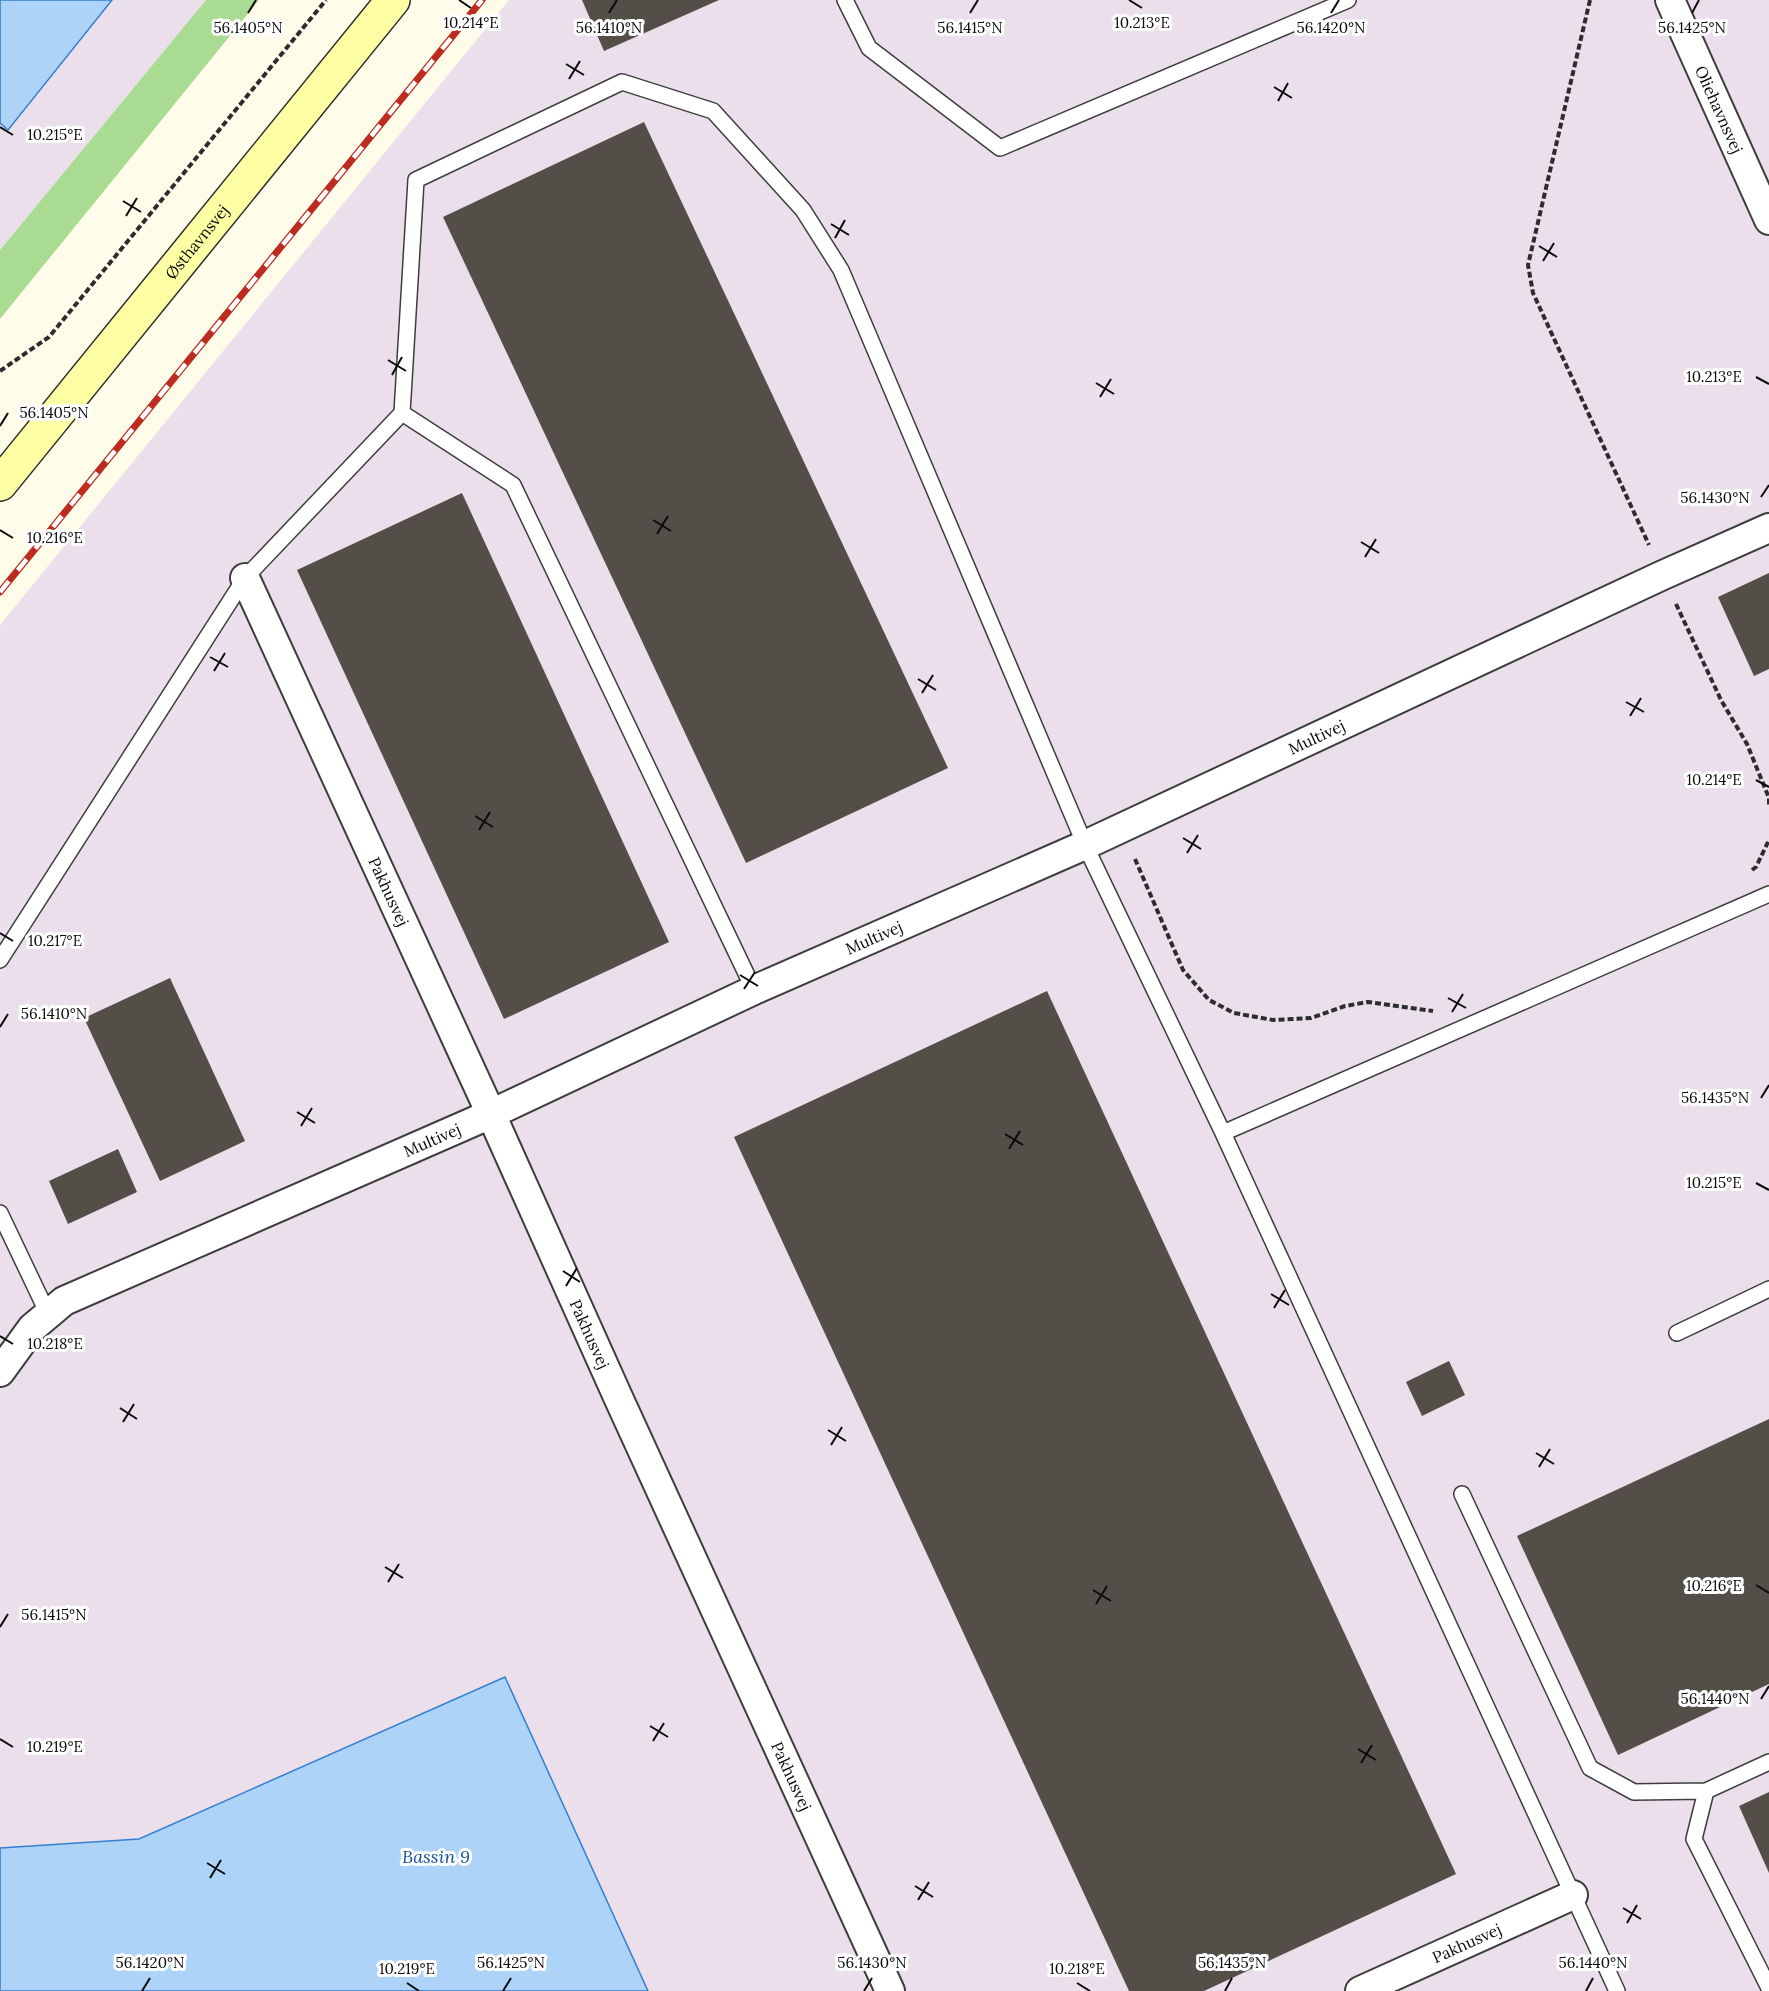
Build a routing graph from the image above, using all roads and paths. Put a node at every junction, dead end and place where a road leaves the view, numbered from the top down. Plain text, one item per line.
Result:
1 (326, 0) edge
2 (393, 0) edge
3 (846, 0) edge
4 (1348, 0) edge
5 (1590, 0) edge
6 (1672, 1) edge
7 (1769, 220) edge
8 (0, 370) edge
9 (402, 412) junction
10 (0, 484) edge
11 (1769, 528) edge
12 (1663, 574) junction
13 (245, 578) junction
14 (1769, 806) edge
15 (1121, 828) junction
16 (1769, 840) edge
17 (1085, 845) junction
18 (1748, 874) dead end
19 (1769, 894) edge
20 (0, 960) edge
21 (754, 990) junction
22 (1442, 1011) dead end
23 (491, 1114) junction
24 (1223, 1133) junction
25 (0, 1213) edge
26 (1769, 1289) edge
27 (48, 1314) junction
28 (1677, 1334) dead end
29 (0, 1372) edge
30 (1462, 1494) dead end
31 (1769, 1762) edge
32 (1706, 1791) junction
33 (1573, 1895) junction
34 (1769, 1988) edge
35 (890, 1991) edge
36 (1360, 1991) edge
37 (1617, 1991) edge

1 - 8 path
2 - 10 street, Østhavnsvej
3 - 4 lane
5 - 12 path
6 - 7 street, Oliehavnsvej
9 - 13 lane
9 - 17 lane
9 - 21 lane
11 - 12 street, Multivej
12 - 14 path
12 - 15 street, Multivej
13 - 20 lane
13 - 23 street, Pakhusvej
15 - 17 street, Multivej
15 - 22 path
16 - 18 path
17 - 21 street, Multivej
17 - 24 lane
19 - 24 lane
21 - 23 street, Multivej
23 - 27 street, Multivej
23 - 35 street, Pakhusvej
24 - 33 lane
25 - 27 lane
26 - 28 lane
27 - 29 street, Multivej
30 - 32 lane
31 - 32 lane
32 - 34 lane
33 - 36 street, Pakhusvej
33 - 37 lane

